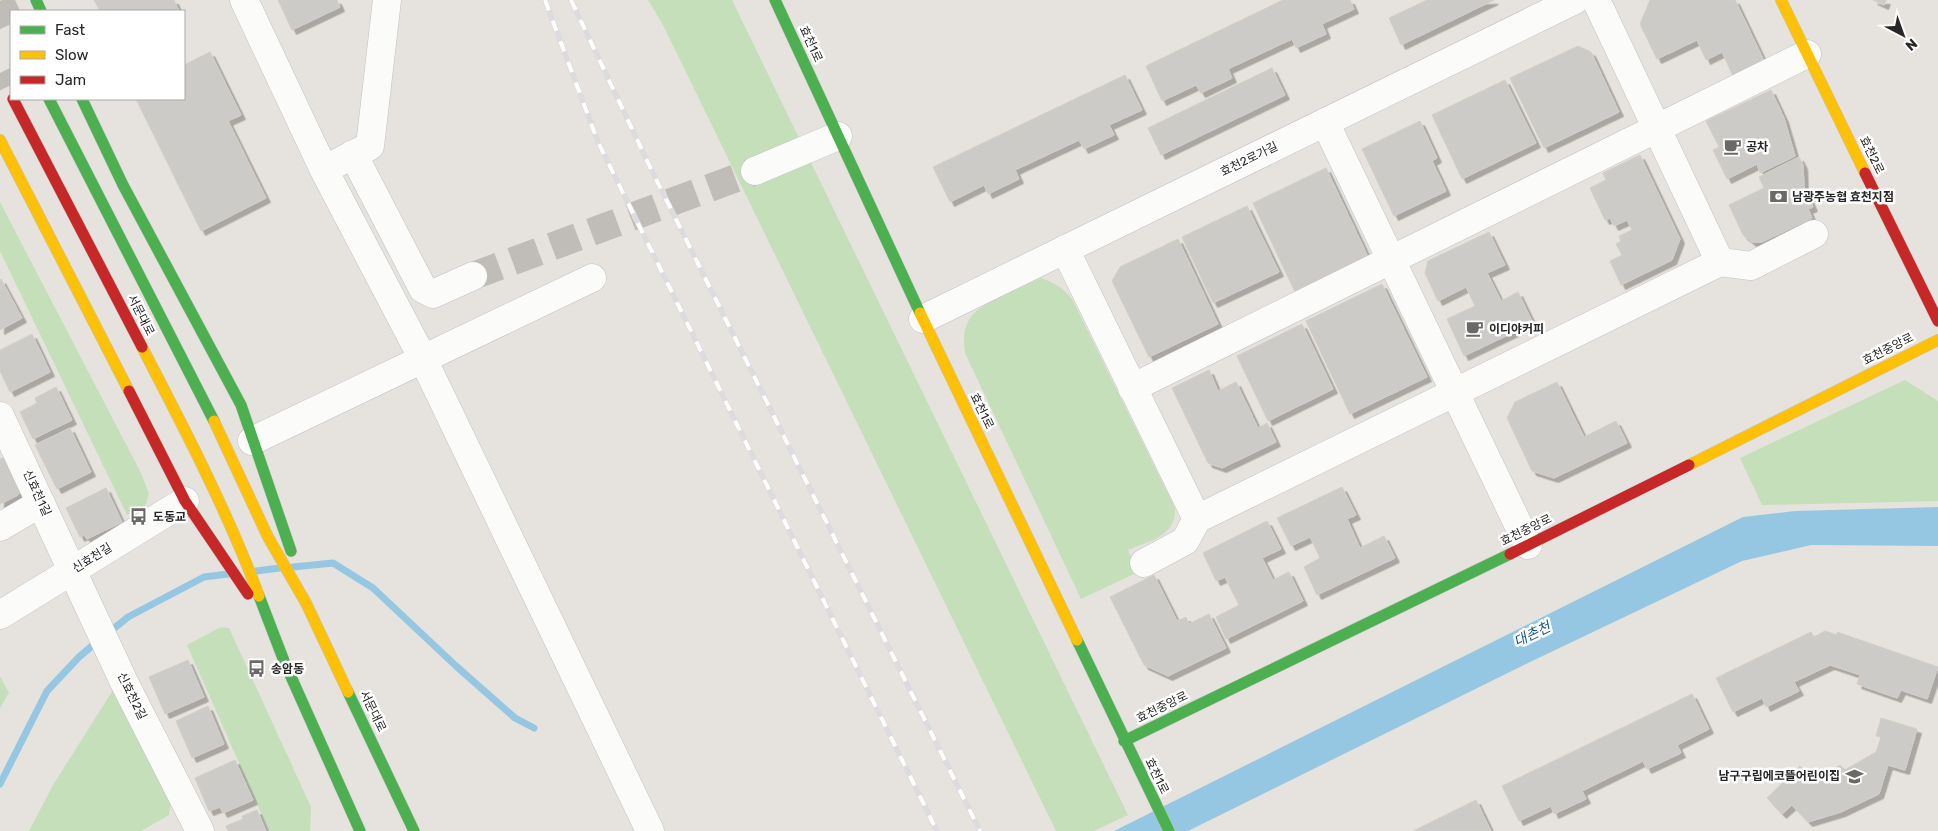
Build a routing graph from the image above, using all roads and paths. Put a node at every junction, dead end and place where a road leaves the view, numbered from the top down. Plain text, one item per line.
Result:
1 (244, 0) edge
2 (387, 0) edge
3 (775, 0) edge
4 (1575, 0) edge
5 (1596, 0) edge
6 (1780, 0) edge
7 (1807, 54) junction
8 (14, 100) edge
9 (50, 100) edge
10 (82, 100) edge
11 (1325, 122) junction
12 (1658, 128) junction
13 (838, 136) junction
14 (0, 140) edge
15 (353, 154) junction
16 (324, 170) junction
17 (755, 172) tunnel mouth
18 (1814, 234) dead end
19 (1066, 249) junction
20 (1392, 259) junction
21 (1720, 262) junction
22 (473, 276) tunnel mouth
23 (592, 278) dead end
24 (923, 319) junction
25 (1938, 321) edge
26 (1938, 340) edge
27 (423, 359) junction
28 (1132, 388) junction
29 (1455, 392) junction
30 (0, 416) edge
31 (252, 441) junction
32 (185, 502) junction
33 (41, 503) junction
34 (1197, 519) junction
35 (0, 527) edge
36 (1528, 544) junction
37 (1144, 563) dead end
38 (73, 570) junction
39 (306, 603) junction
40 (0, 615) edge
41 (268, 622) junction
42 (1124, 741) junction
43 (190, 827) edge
44 (360, 831) edge
45 (414, 831) edge
46 (650, 831) edge
47 (1169, 831) edge

1 - 16 street
2 - 15 street
3 - 13 main road, 효천1로
4 - 11 street, 효천2로가길
5 - 12 street
6 - 7 main road, 효천2로
7 - 12 street
7 - 25 main road, 효천2로
8 - 41 main road, 서문대로
9 - 39 main road, 서문대로
10 - 31 main road
11 - 19 street, 효천2로가길
11 - 20 street
12 - 20 street
12 - 21 street
13 - 17 street
13 - 24 main road, 효천1로
14 - 32 main road
15 - 16 street
15 - 22 street
16 - 27 street
18 - 21 street
19 - 24 street, 효천2로가길
19 - 28 street
20 - 28 street
20 - 29 street
21 - 29 street
23 - 27 street
24 - 42 main road, 효천1로
26 - 36 main road, 효천중앙로
27 - 31 street
27 - 46 street
28 - 34 street
29 - 34 street
29 - 36 street
30 - 33 street, 신효천1길
31 - 39 main road
32 - 38 street, 신효천길
32 - 41 main road
33 - 35 street
33 - 38 street, 신효천1길
34 - 37 street
36 - 42 main road, 효천중앙로
38 - 40 street, 신효천길
38 - 43 street, 신효천2길
39 - 45 main road, 서문대로
41 - 44 main road
42 - 47 main road, 효천1로

